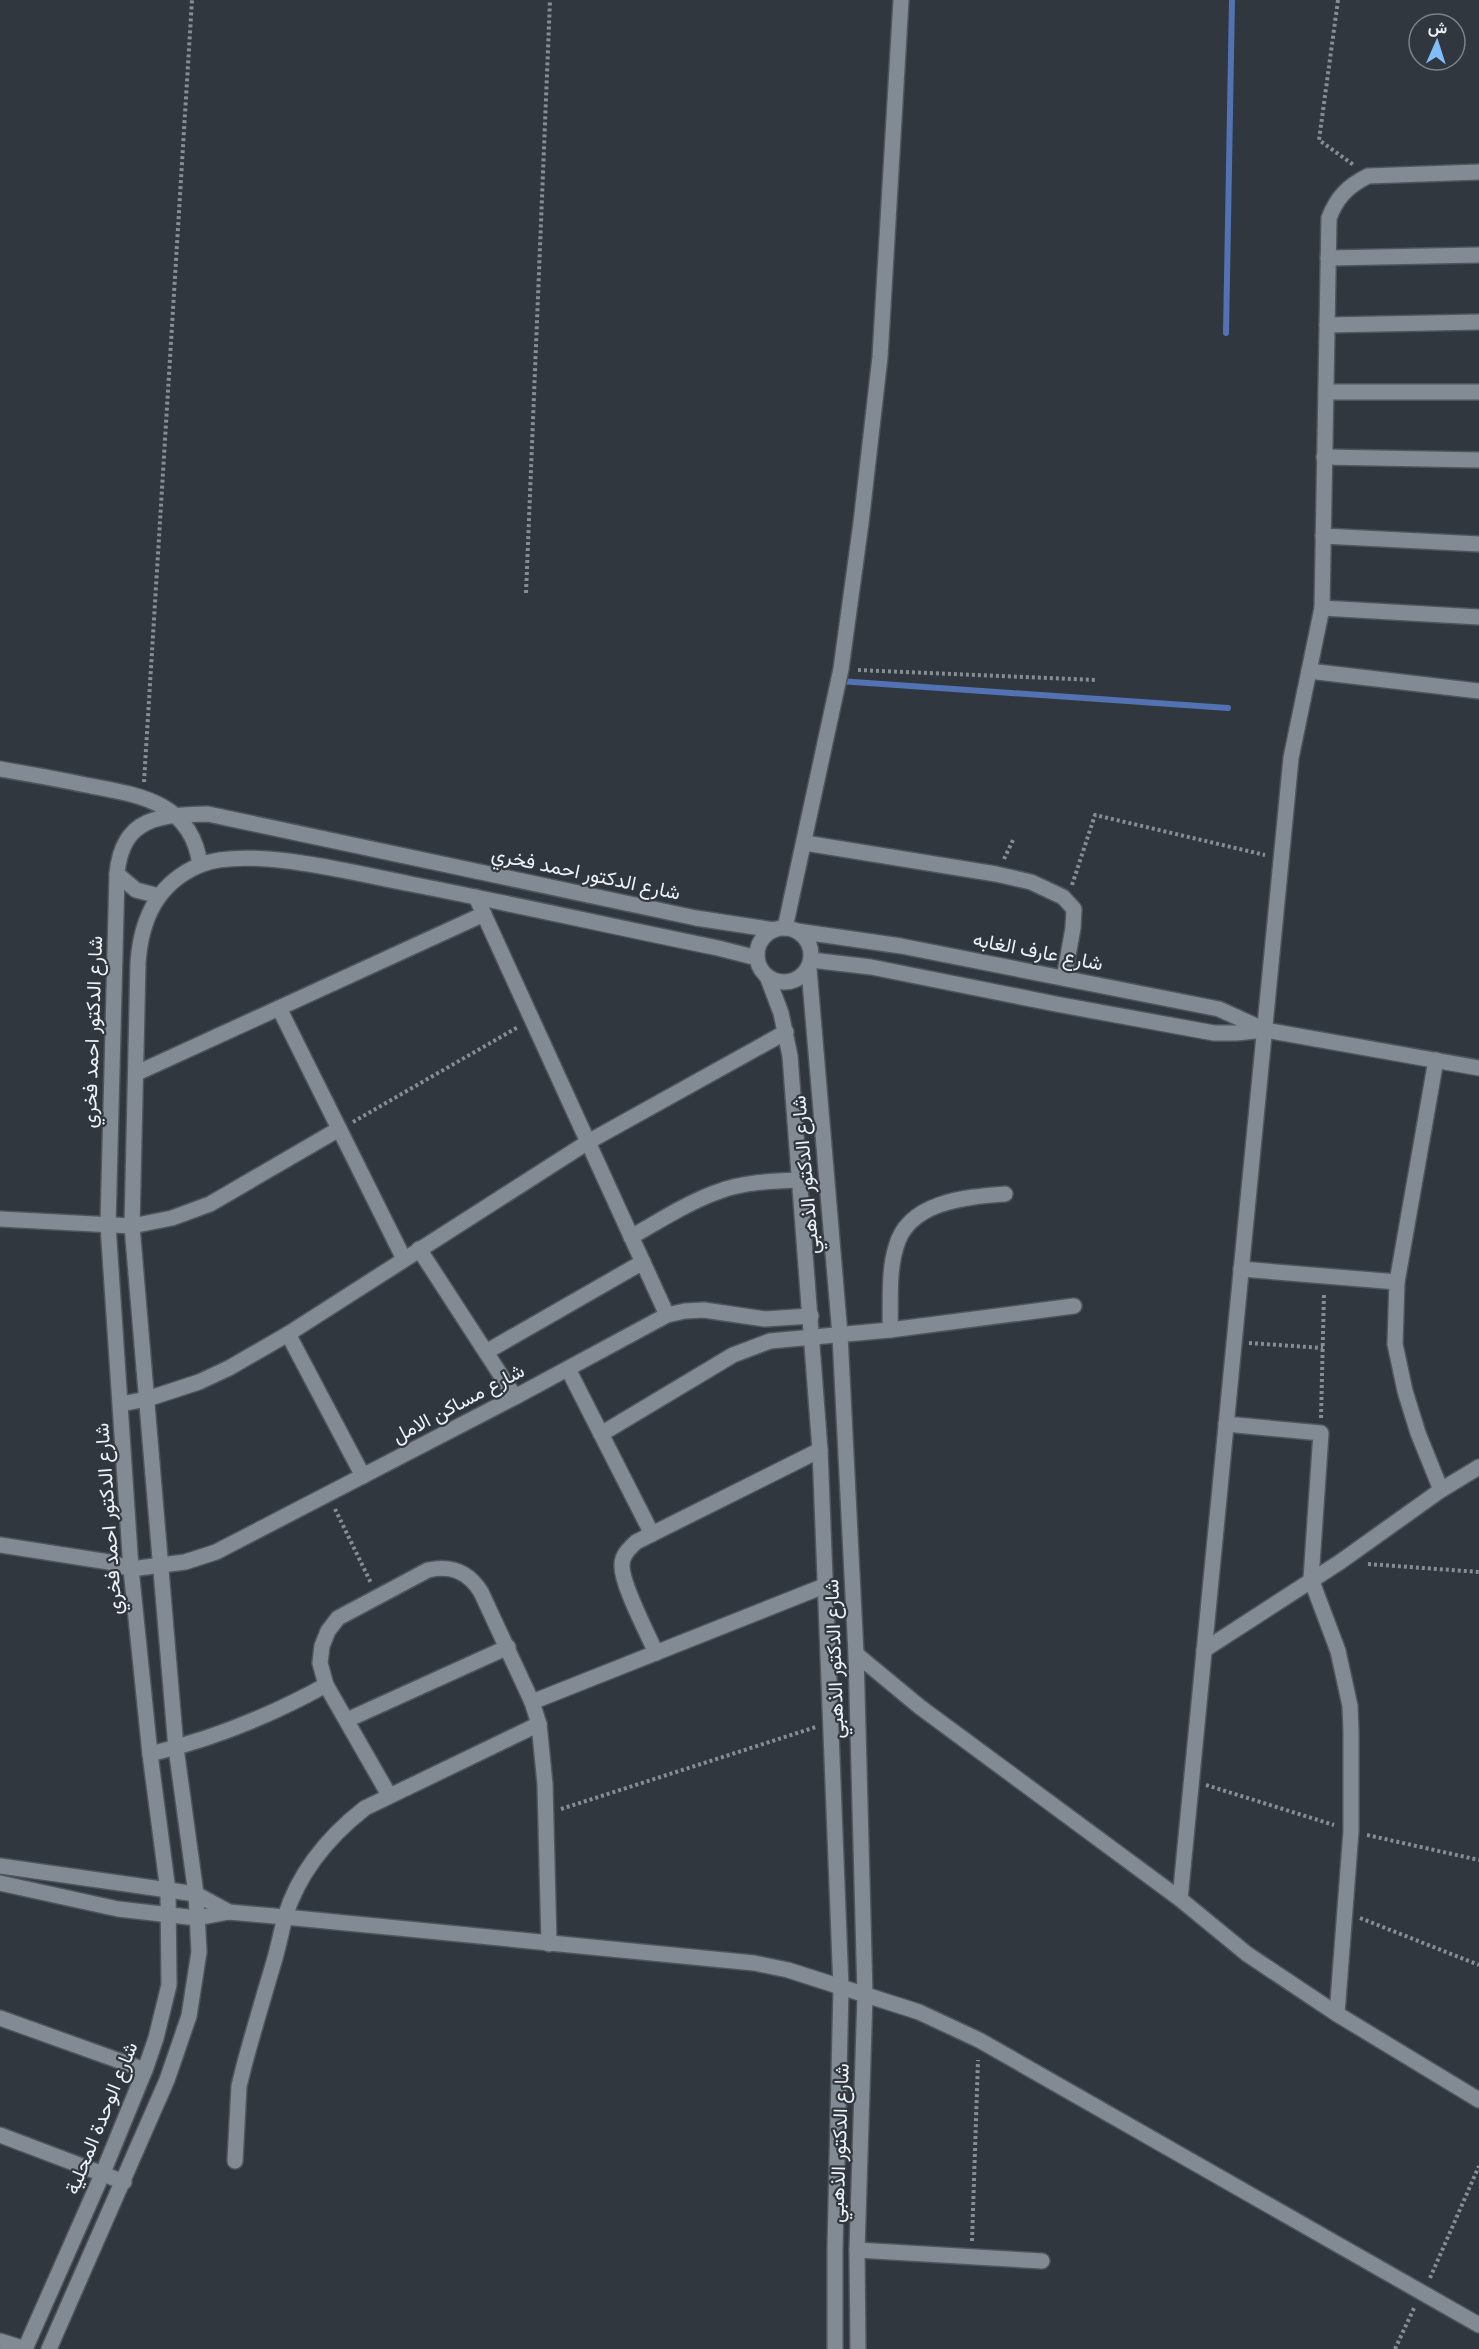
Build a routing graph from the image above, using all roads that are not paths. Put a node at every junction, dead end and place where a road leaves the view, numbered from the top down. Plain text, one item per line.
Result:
1 (901, 0) edge
2 (1479, 172) edge
3 (1479, 255) edge
4 (1328, 258) junction
5 (1479, 322) edge
6 (1327, 325) junction
7 (1326, 392) junction
8 (1479, 392) edge
9 (1324, 457) junction
10 (1479, 460) edge
11 (1323, 536) junction
12 (1479, 543) edge
13 (1322, 608) junction
14 (1479, 617) edge
15 (1309, 671) junction
16 (1479, 691) edge
17 (0, 768) edge
18 (175, 814) junction
19 (805, 843) junction
20 (200, 865) junction
21 (117, 874) junction
22 (159, 896) junction
23 (476, 897) junction
24 (484, 914) junction
25 (786, 930) junction
26 (757, 958) junction
27 (810, 964) junction
28 (767, 976) junction
29 (1064, 978) junction
30 (279, 1008) junction
31 (1265, 1030) junction
32 (786, 1032) junction
33 (1436, 1060) junction
34 (1479, 1068) edge
35 (136, 1073) junction
36 (339, 1129) junction
37 (588, 1142) junction
38 (799, 1180) junction
39 (1005, 1194) dead end
40 (0, 1219) edge
41 (108, 1225) junction
42 (132, 1226) junction
43 (631, 1237) junction
44 (419, 1249) junction
45 (404, 1259) junction
46 (643, 1262) junction
47 (1241, 1269) junction
48 (1397, 1282) junction
49 (1074, 1306) dead end
50 (667, 1315) junction
51 (811, 1316) junction
52 (890, 1330) junction
53 (288, 1334) junction
54 (840, 1335) junction
55 (812, 1337) junction
56 (486, 1352) junction
57 (568, 1369) junction
58 (515, 1398) junction
59 (147, 1399) junction
60 (121, 1404) junction
61 (1226, 1424) junction
62 (601, 1434) junction
63 (820, 1450) junction
64 (1479, 1467) edge
65 (363, 1476) junction
66 (1441, 1490) junction
67 (652, 1534) junction
68 (0, 1545) edge
69 (161, 1566) junction
70 (131, 1569) junction
71 (1311, 1579) junction
72 (824, 1586) junction
73 (508, 1647) junction
74 (1204, 1650) junction
75 (656, 1653) junction
76 (856, 1654) junction
77 (327, 1685) junction
78 (532, 1702) junction
79 (347, 1720) junction
80 (539, 1724) junction
81 (176, 1748) junction
82 (150, 1754) junction
83 (389, 1795) junction
84 (0, 1866) edge
85 (0, 1883) edge
86 (168, 1891) junction
87 (196, 1894) junction
88 (1179, 1899) junction
89 (229, 1912) junction
90 (169, 1914) junction
91 (285, 1917) junction
92 (197, 1918) junction
93 (549, 1944) junction
94 (841, 1988) junction
95 (865, 1995) junction
96 (1337, 2014) junction
97 (0, 2018) edge
98 (145, 2070) junction
99 (1479, 2100) edge
100 (0, 2135) edge
101 (235, 2161) dead end
102 (102, 2175) junction
103 (124, 2182) junction
104 (856, 2250) junction
105 (1042, 2261) dead end
106 (1479, 2325) edge
107 (0, 2341) edge
108 (25, 2349) edge
109 (48, 2349) edge
110 (836, 2349) edge
111 (858, 2349) edge

1 - 19 street
2 - 4 street
3 - 4 street
4 - 6 street
5 - 6 street
6 - 7 street
7 - 8 street
7 - 9 street
9 - 10 street
9 - 11 street
11 - 12 street
11 - 13 street
13 - 14 street
13 - 15 street
15 - 16 street
15 - 31 street
17 - 18 street
18 - 20 street
18 - 21 street, شارع الدكتور احمد فخري
18 - 25 street, شارع الدكتور احمد فخري
19 - 25 street
19 - 29 street
20 - 22 street
20 - 23 street
21 - 22 street
21 - 41 street, شارع الدكتور احمد فخري
22 - 35 street
23 - 24 street
23 - 26 street
24 - 30 street
24 - 37 street
25 - 26 street
25 - 27 street
25 - 29 street, شارع عارف الغابه
26 - 28 street
27 - 28 street
27 - 31 street, شارع عارف الغابه
27 - 54 street, شارع الدكتور الذهبي
28 - 32 street, شارع الدكتور الذهبي
29 - 31 street, شارع عارف الغابه
30 - 35 street
30 - 36 street
31 - 33 street, شارع عارف الغابه
31 - 47 street
32 - 37 street
32 - 38 street, شارع الدكتور الذهبي
33 - 34 street, شارع عارف الغابه
33 - 48 street
35 - 42 street
36 - 42 street
36 - 45 street
37 - 43 street
37 - 44 street
38 - 43 street
38 - 51 street, شارع الدكتور الذهبي
39 - 52 street
40 - 41 street
41 - 42 street
41 - 60 street, شارع الدكتور احمد فخري
42 - 59 street
43 - 46 street
44 - 45 street
44 - 56 street
45 - 53 street
46 - 50 street
46 - 56 street
47 - 48 street
47 - 61 street
48 - 66 street
49 - 52 street
50 - 51 street, شارع مساكن الامل
50 - 57 street, شارع مساكن الامل
51 - 55 street, شارع الدكتور الذهبي
52 - 54 street
53 - 59 street
53 - 65 street
54 - 55 street
54 - 76 street, شارع الدكتور الذهبي
55 - 62 street
55 - 63 street, شارع الدكتور الذهبي
56 - 58 street
57 - 58 street, شارع مساكن الامل
57 - 62 street
58 - 65 street, شارع مساكن الامل
59 - 60 street
59 - 69 street
60 - 70 street, شارع الدكتور احمد فخري
61 - 71 street
61 - 74 street
62 - 67 street
63 - 67 street
63 - 72 street, شارع الدكتور الذهبي
64 - 66 street
65 - 69 street, شارع مساكن الامل
66 - 71 street
67 - 75 street
68 - 70 street
69 - 70 street, شارع مساكن الامل
69 - 81 street
70 - 82 street, شارع الدكتور احمد فخري
71 - 74 street
71 - 96 street
72 - 75 street
72 - 94 street, شارع الدكتور الذهبي
73 - 77 street
73 - 78 street
73 - 79 street
74 - 88 street
75 - 78 street
76 - 88 street
76 - 95 street, شارع الدكتور الذهبي
77 - 79 street
77 - 81 street
78 - 80 street
79 - 83 street
80 - 83 street
80 - 93 street
81 - 82 street
81 - 87 street
82 - 86 street, شارع الدكتور احمد فخري
83 - 91 street
84 - 86 street
85 - 90 street
86 - 87 street
86 - 90 street, شارع الوحدة المحلية
87 - 89 street
87 - 92 street
88 - 96 street
89 - 91 street
89 - 92 street
90 - 92 street
90 - 98 street, شارع الوحدة المحلية
91 - 93 street
91 - 101 street
92 - 103 street
93 - 94 street
94 - 95 street
94 - 110 street, شارع الدكتور الذهبي
95 - 104 street, شارع الدكتور الذهبي
95 - 106 street
96 - 99 street
97 - 98 street
98 - 102 street, شارع الوحدة المحلية
100 - 102 street
102 - 103 street
102 - 108 street, شارع الوحدة المحلية
103 - 109 street
104 - 105 street
104 - 111 street, شارع الدكتور الذهبي
107 - 108 street

